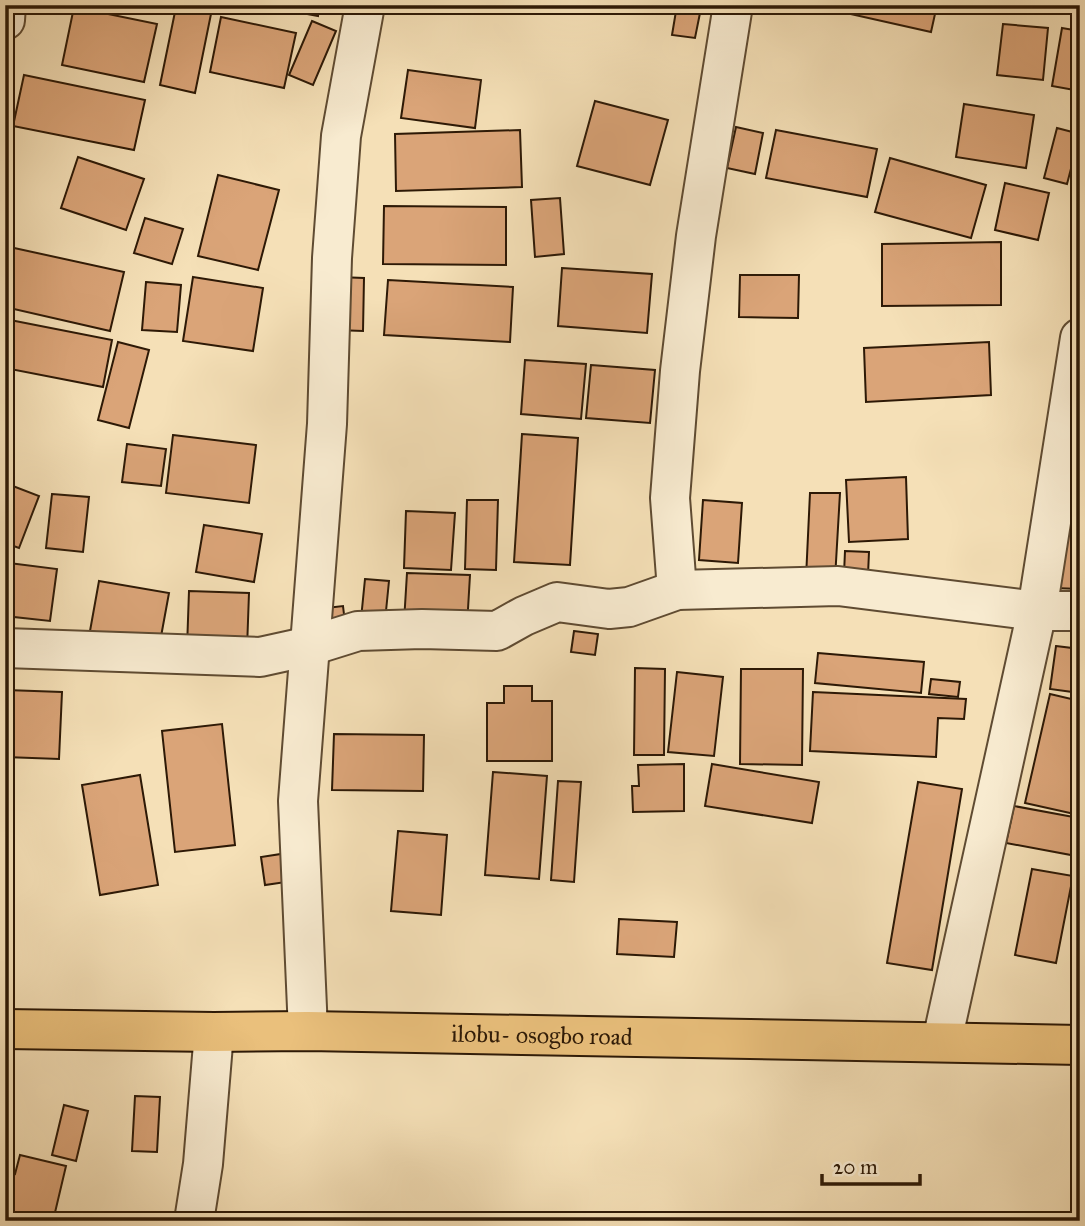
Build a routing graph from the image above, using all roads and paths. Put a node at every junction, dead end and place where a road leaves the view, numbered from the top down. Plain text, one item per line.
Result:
1 (6, 5) edge
2 (366, 5) edge
3 (733, 5) edge
4 (5, 20) edge
5 (1080, 338) edge
6 (677, 590) junction
7 (1037, 611) junction
8 (1080, 611) edge
9 (310, 646) junction
10 (5, 648) edge
11 (5, 1029) edge
12 (308, 1031) junction
13 (214, 1032) junction
14 (942, 1041) junction
15 (1080, 1045) edge
16 (194, 1221) edge

1 - 4 street
2 - 9 street
3 - 6 street
5 - 7 street
6 - 7 street
6 - 9 street
7 - 8 street
7 - 14 street
9 - 10 street
9 - 12 street
11 - 13 main road, ilobu- osogbo road
12 - 13 main road, ilobu- osogbo road
12 - 14 main road, ilobu- osogbo road
13 - 16 street
14 - 15 main road, ilobu- osogbo road

